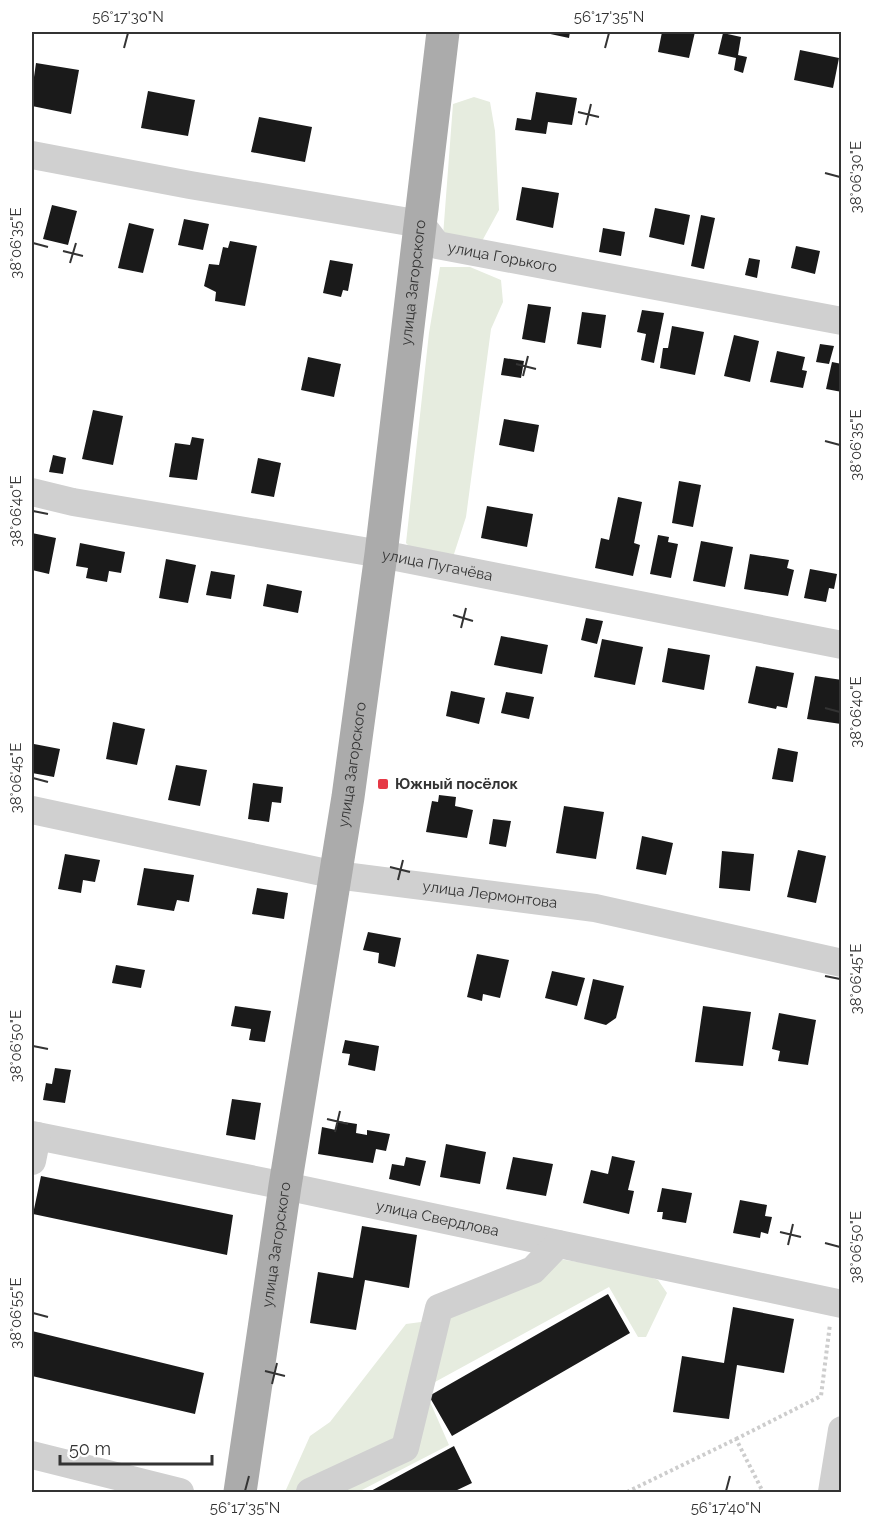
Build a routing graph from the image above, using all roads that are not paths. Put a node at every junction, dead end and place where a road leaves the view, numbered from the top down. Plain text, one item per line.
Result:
1 (443, 32) edge
2 (32, 155) edge
3 (421, 224) junction
4 (842, 321) edge
5 (32, 492) edge
6 (381, 554) junction
7 (842, 645) edge
8 (32, 810) edge
9 (336, 875) junction
10 (842, 963) edge
11 (33, 1144) edge
12 (285, 1186) junction
13 (558, 1244) junction
14 (837, 1304) edge
15 (842, 1430) edge
16 (32, 1455) edge
17 (180, 1492) edge
18 (240, 1492) edge
19 (310, 1492) edge
20 (832, 1492) edge

1 - 3 main road, улица Загорского
2 - 3 street
3 - 4 street, улица Горького
3 - 6 main road, улица Загорского
5 - 6 street, улица Пугачёва
6 - 7 street, улица Пугачёва
6 - 9 main road, улица Загорского
8 - 9 street, улица Лермонтова
9 - 10 street, улица Лермонтова
9 - 12 main road, улица Загорского
11 - 12 street, улица Свердлова
12 - 13 street, улица Свердлова
12 - 18 main road, улица Загорского
13 - 14 street, улица Свердлова
13 - 19 street
15 - 20 street
16 - 17 street

